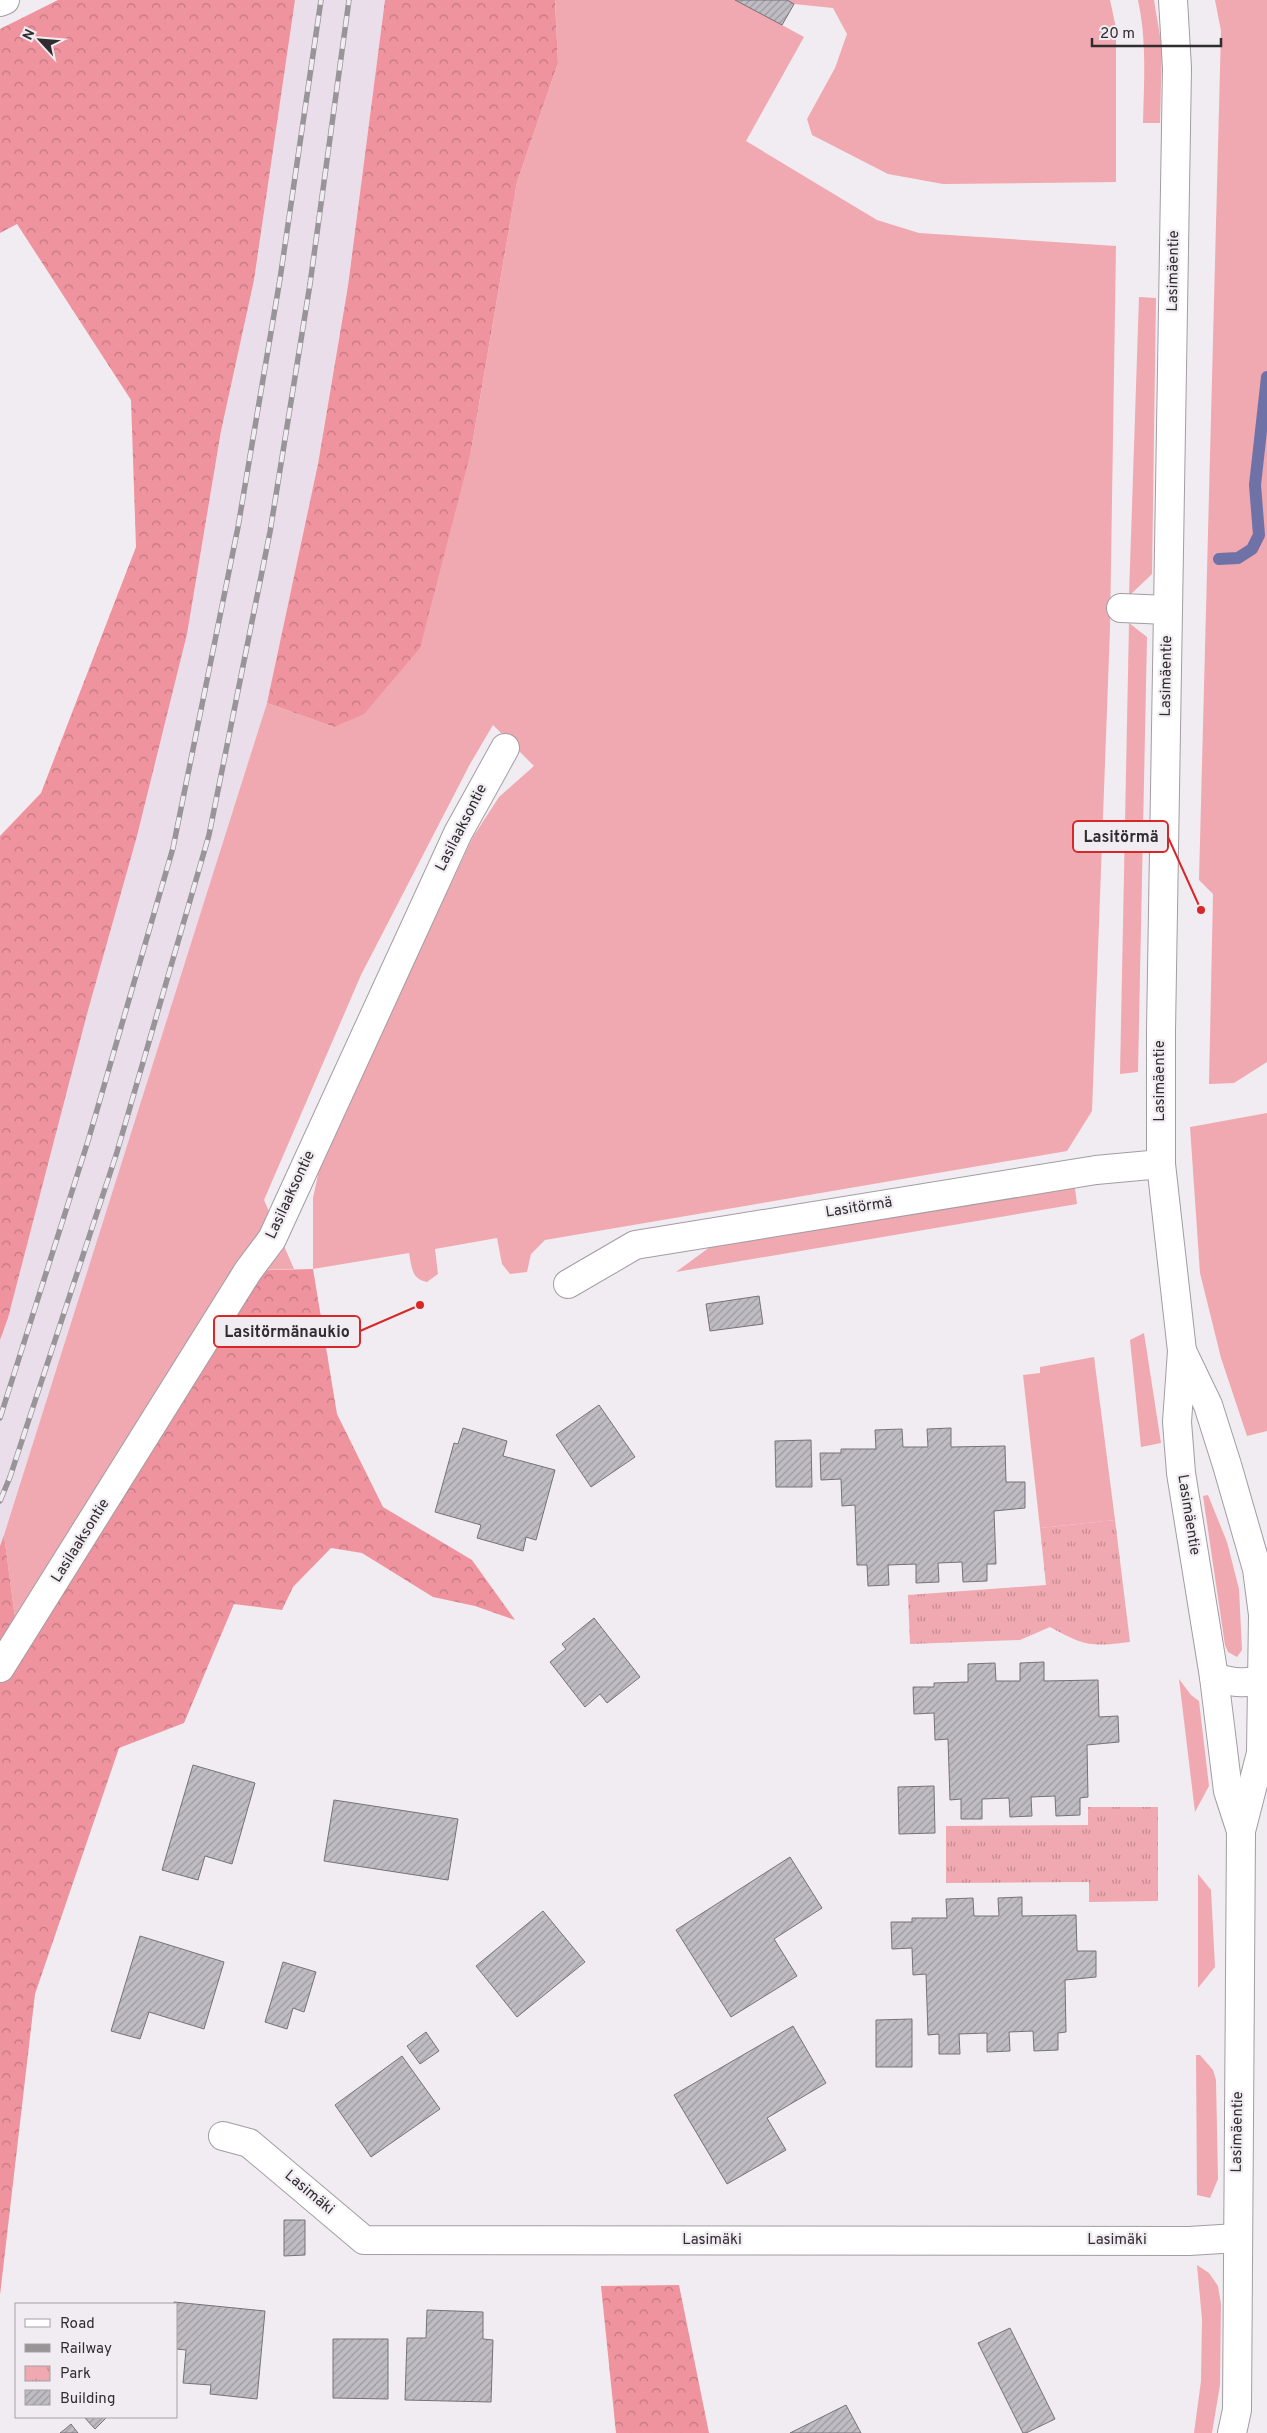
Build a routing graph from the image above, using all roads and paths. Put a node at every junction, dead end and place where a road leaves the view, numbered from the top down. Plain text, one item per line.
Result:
1 (5, 0) edge
2 (1173, 0) edge
3 (0, 2) edge
4 (1121, 608) dead end
5 (1168, 610) junction
6 (505, 748) dead end
7 (1161, 1164) junction
8 (568, 1284) dead end
9 (1182, 1351) junction
10 (1244, 1521) junction
11 (1267, 1542) edge
12 (0, 1668) edge
13 (1214, 1677) junction
14 (1265, 1678) edge
15 (1241, 1831) junction
16 (223, 2136) dead end
17 (1237, 2238) junction
18 (1232, 2433) edge

1 - 3 street
2 - 5 street, Lasimäentie
4 - 5 street
5 - 7 street, Lasimäentie
6 - 12 street, Lasilaaksontie
7 - 8 street, Lasitörmä
7 - 9 street, Lasimäentie
9 - 10 street, Lasimäentie
9 - 13 street, Lasimäentie
10 - 11 street
10 - 14 street, Lasimäentie
13 - 14 street
13 - 15 street, Lasimäentie
14 - 15 street, Lasimäentie
15 - 17 street, Lasimäentie
16 - 17 street, Lasimäki
17 - 18 street, Lasimäentie

